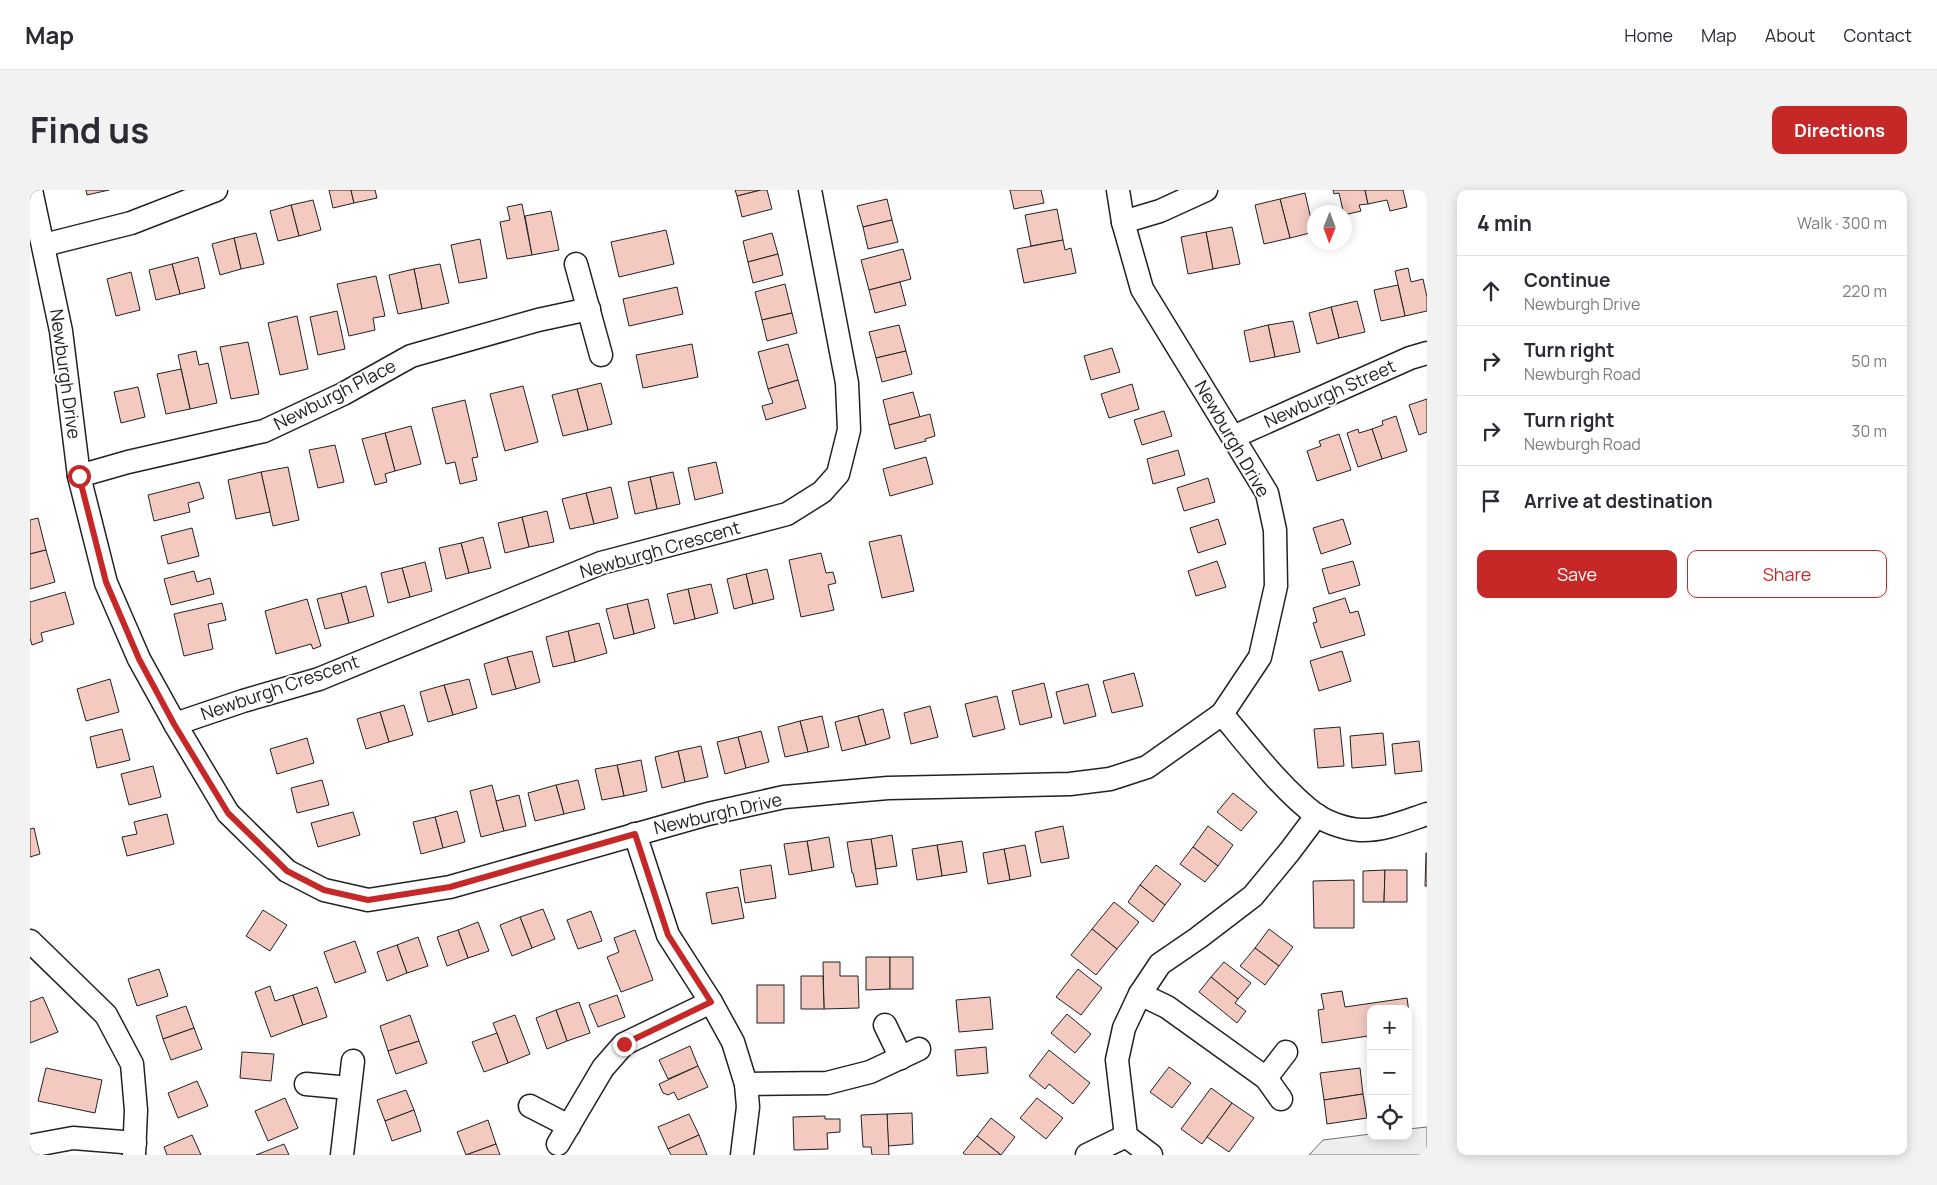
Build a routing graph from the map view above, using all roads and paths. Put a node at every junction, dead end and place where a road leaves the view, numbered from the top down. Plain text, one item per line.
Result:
1 (31, 190) edge
2 (216, 190) edge
3 (810, 190) edge
4 (1118, 190) edge
5 (1206, 190) edge
6 (1123, 222) junction
7 (44, 245) junction
8 (576, 264) dead end
9 (588, 309) junction
10 (1427, 353) edge
11 (601, 356) dead end
12 (1233, 437) junction
13 (79, 476) junction
14 (1222, 714) junction
15 (174, 724) junction
16 (1427, 814) edge
17 (1317, 815) junction
18 (635, 834) junction
19 (30, 941) edge
20 (1140, 994) junction
21 (711, 1002) junction
22 (885, 1025) dead end
23 (1286, 1052) dead end
24 (352, 1061) dead end
25 (1266, 1078) junction
26 (306, 1084) dead end
27 (746, 1084) junction
28 (349, 1088) junction
29 (1281, 1099) dead end
30 (530, 1106) dead end
31 (1126, 1136) junction
32 (30, 1146) edge
33 (134, 1149) edge
34 (342, 1155) edge
35 (742, 1155) edge
36 (1087, 1155) edge
37 (1151, 1155) edge

1 - 7 street, Newburgh Drive
2 - 7 street
3 - 15 street, Newburgh Crescent
4 - 6 street, Newburgh Drive
5 - 6 street
6 - 12 street, Newburgh Drive
7 - 13 street, Newburgh Drive
8 - 9 street
9 - 11 street
9 - 13 street, Newburgh Place
10 - 12 street, Newburgh Street
12 - 14 street, Newburgh Drive
13 - 15 street, Newburgh Drive
14 - 17 street
14 - 18 street, Newburgh Drive
15 - 18 street, Newburgh Drive
16 - 17 street
17 - 20 street
18 - 21 street
19 - 33 street
20 - 25 street
20 - 31 street
21 - 27 street
21 - 30 street
22 - 27 street
23 - 25 street
24 - 28 street
25 - 29 street
26 - 28 street
27 - 35 street
28 - 34 street
31 - 36 street
31 - 37 street
32 - 33 street

